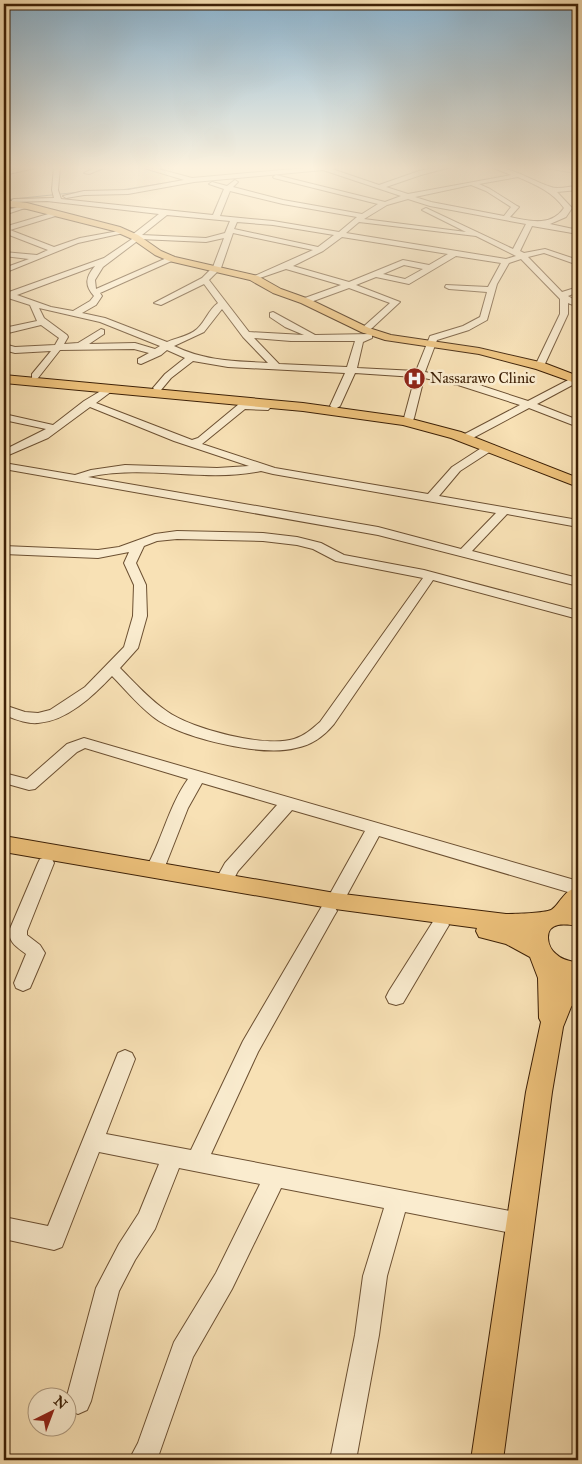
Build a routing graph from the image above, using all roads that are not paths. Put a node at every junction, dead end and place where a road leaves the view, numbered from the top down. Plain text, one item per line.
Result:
1 (17, 235) edge
2 (105, 235) edge
3 (131, 235) edge
4 (139, 235) edge
5 (220, 235) edge
6 (229, 235) edge
7 (248, 235) edge
8 (338, 235) edge
9 (354, 235) edge
10 (475, 235) edge
11 (526, 235) edge
12 (480, 236) joint
13 (136, 238) junction
14 (320, 249) junction
15 (54, 250) junction
16 (455, 253) junction
17 (4, 254) edge
18 (519, 254) junction
19 (39, 257) junction
20 (172, 259) junction
21 (106, 260) junction
22 (506, 261) junction
23 (578, 263) edge
24 (286, 267) junction
25 (217, 268) junction
26 (430, 268) junction
27 (4, 271) edge
28 (374, 274) junction
29 (254, 278) junction
30 (206, 280) junction
31 (349, 285) junction
32 (450, 287) dead end
33 (578, 289) edge
34 (492, 290) junction
35 (95, 292) junction
36 (6, 294) edge
37 (563, 297) junction
38 (18, 299) junction
39 (304, 301) junction
40 (158, 303) dead end
41 (34, 304) junction
42 (223, 304) junction
43 (4, 305) edge
44 (578, 305) edge
45 (75, 314) junction
46 (274, 315) dead end
47 (43, 322) junction
48 (5, 329) edge
49 (101, 332) dead end
50 (368, 334) junction
51 (246, 335) junction
52 (317, 337) junction
53 (431, 344) junction
54 (80, 346) junction
55 (166, 346) junction
56 (4, 347) edge
57 (56, 348) junction
58 (158, 354) junction
59 (191, 358) junction
60 (141, 362) dead end
61 (276, 366) junction
62 (540, 366) junction
63 (350, 370) junction
64 (4, 374) edge
65 (420, 374) junction
66 (35, 376) junction
67 (4, 379) edge
68 (578, 380) edge
69 (158, 388) junction
70 (109, 389) junction
71 (88, 403) junction
72 (269, 404) junction
73 (528, 404) junction
74 (335, 406) junction
75 (4, 417) edge
76 (409, 418) junction
77 (578, 424) edge
78 (54, 428) junction
79 (469, 436) junction
80 (193, 444) junction
81 (490, 447) junction
82 (4, 454) edge
83 (9, 467) edge
84 (262, 467) junction
85 (578, 475) edge
86 (71, 478) junction
87 (578, 482) edge
88 (432, 498) junction
89 (505, 510) junction
90 (578, 523) edge
91 (139, 544) junction
92 (4, 550) edge
93 (464, 553) junction
94 (430, 576) junction
95 (578, 582) edge
96 (578, 615) edge
97 (112, 668) junction
98 (4, 710) edge
99 (199, 776) junction
100 (4, 778) edge
101 (289, 803) junction
102 (375, 828) junction
103 (4, 844) edge
104 (4, 855) edge
105 (46, 863) junction
106 (154, 870) junction
107 (224, 881) junction
108 (578, 888) edge
109 (578, 895) edge
110 (332, 906) junction
111 (562, 917) edge
112 (440, 925) junction
113 (540, 952) junction
114 (578, 972) edge
115 (578, 979) edge
116 (22, 982) dead end
117 (396, 997) dead end
118 (551, 1027) junction
119 (125, 1059) dead end
120 (92, 1141) junction
121 (172, 1156) junction
122 (197, 1161) junction
123 (275, 1176) junction
124 (398, 1200) junction
125 (521, 1224) junction
126 (4, 1228) edge
127 (78, 1401) dead end
128 (142, 1460) edge
129 (343, 1460) edge
130 (488, 1460) edge

1 - 15 street
2 - 15 street
3 - 13 main road
4 - 13 street
5 - 13 street
6 - 25 street
7 - 14 street
8 - 14 street
9 - 16 street
10 - 12 street
11 - 18 street
12 - 18 street
13 - 20 main road
13 - 21 street
14 - 24 street
15 - 19 street
16 - 22 street
16 - 26 street
17 - 19 street
18 - 22 street
18 - 23 street
18 - 37 street
19 - 27 street
20 - 25 main road
20 - 35 street
21 - 35 street
21 - 36 street
22 - 34 street
24 - 29 street
24 - 31 street
25 - 29 main road
25 - 30 street
26 - 28 street
26 - 28 street
28 - 31 street
29 - 39 main road
30 - 40 street
30 - 42 street
31 - 39 street
31 - 50 street
32 - 34 street
33 - 37 street
34 - 53 street
35 - 45 street
36 - 38 street
37 - 44 street
37 - 62 street
38 - 41 street
38 - 43 street
39 - 50 main road
41 - 45 street
41 - 47 street
42 - 51 street
42 - 55 street
45 - 55 street
46 - 52 street
47 - 48 street
47 - 57 street
49 - 54 street
50 - 52 street
50 - 53 main road
50 - 63 street
51 - 52 street
51 - 61 street
53 - 62 main road
53 - 65 street
54 - 57 street
54 - 58 street
55 - 58 street
55 - 59 street
56 - 57 street
57 - 66 street
58 - 60 street
59 - 61 street
59 - 69 street
61 - 63 street
62 - 68 main road
63 - 65 street
63 - 74 street
64 - 66 main road
65 - 73 street
65 - 76 street
66 - 69 main road
67 - 70 main road
68 - 73 street
69 - 74 main road
70 - 71 street
70 - 72 main road
71 - 78 street
71 - 80 street
72 - 79 main road
72 - 80 street
73 - 77 street
73 - 79 street
74 - 76 main road
75 - 78 street
76 - 79 main road
78 - 82 street
79 - 81 main road
79 - 85 main road
80 - 84 street
81 - 87 main road
81 - 88 street
82 - 83 street
83 - 86 street
84 - 86 street
84 - 88 street
86 - 93 street
88 - 89 street
89 - 90 street
89 - 93 street
91 - 92 street
91 - 94 street
91 - 97 street
93 - 95 street
94 - 96 street
94 - 97 street
97 - 98 street
99 - 100 street
99 - 101 street
99 - 106 street
101 - 102 street
101 - 107 street
102 - 108 street
102 - 110 street
103 - 106 main road
104 - 105 main road
105 - 110 main road
105 - 116 street
106 - 107 main road
107 - 110 main road
109 - 111 main road
110 - 111 main road
110 - 112 main road
110 - 122 street
111 - 113 main road
112 - 113 main road
112 - 117 street
113 - 114 main road
113 - 118 main road
115 - 118 main road
118 - 125 main road
119 - 120 street
120 - 121 street
120 - 126 street
121 - 122 street
121 - 127 street
122 - 123 street
123 - 124 street
123 - 128 street
124 - 125 street
124 - 129 street
125 - 130 main road

